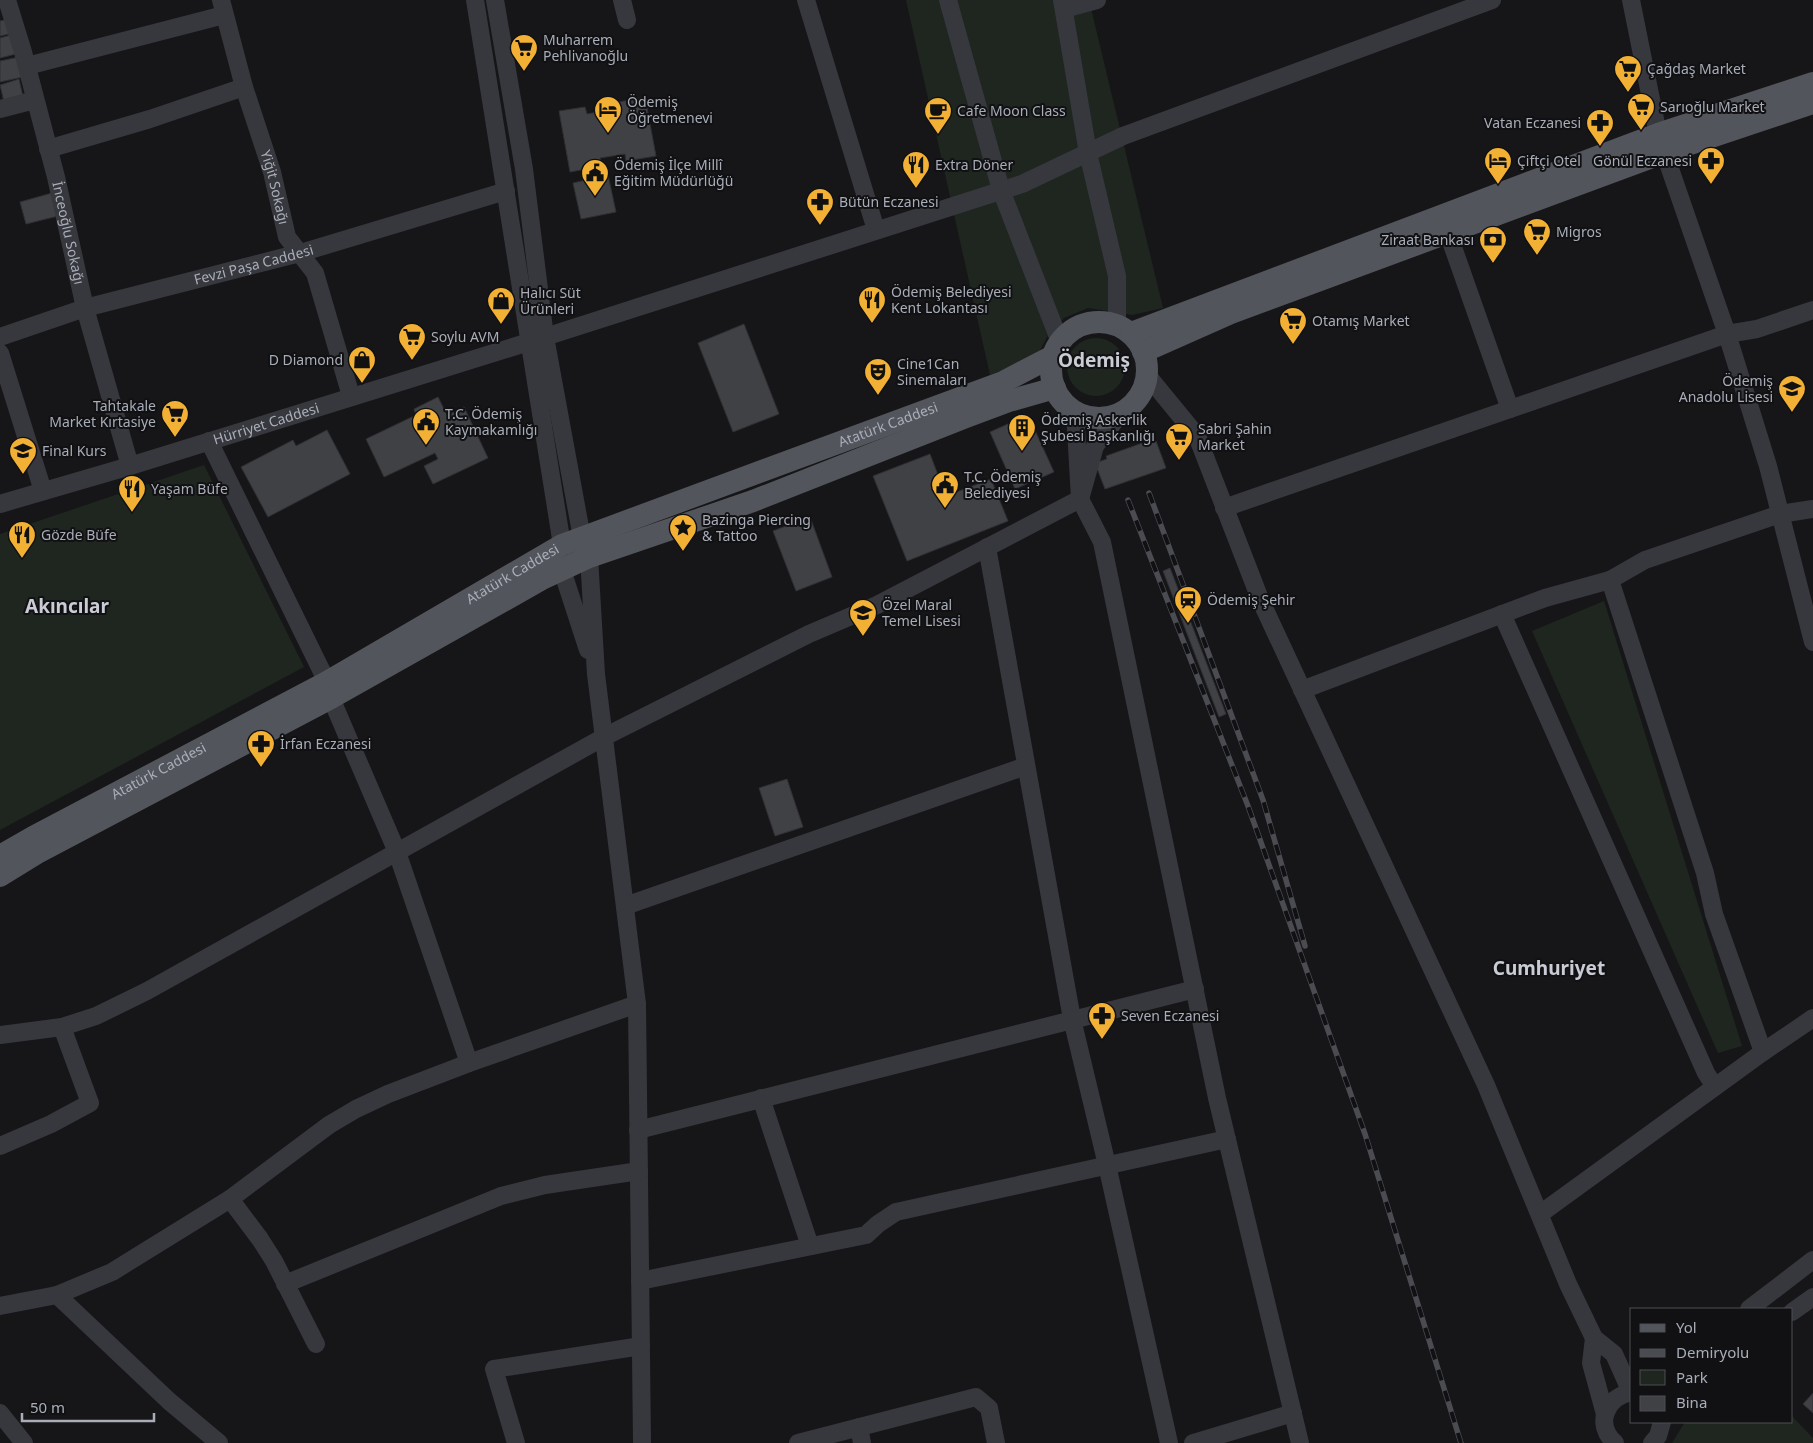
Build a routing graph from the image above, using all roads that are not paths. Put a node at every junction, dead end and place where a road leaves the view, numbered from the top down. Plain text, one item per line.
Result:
1 (7, 0) edge
2 (475, 0) edge
3 (495, 0) edge
4 (622, 0) edge
5 (806, 0) edge
6 (948, 0) edge
7 (1097, 0) edge
8 (1492, 0) edge
9 (1631, 0) edge
10 (1063, 5) edge
11 (223, 7) edge
12 (627, 20) dead end
13 (27, 66) junction
14 (1813, 83) edge
15 (244, 87) junction
16 (36, 100) junction
17 (1813, 103) edge
18 (0, 109) edge
19 (1662, 143) junction
20 (48, 148) junction
21 (1088, 153) junction
22 (1001, 190) junction
23 (506, 191) junction
24 (876, 230) junction
25 (1448, 233) junction
26 (300, 253) junction
27 (84, 308) junction
28 (1813, 310) edge
29 (1124, 329) junction
30 (1727, 334) junction
31 (0, 337) edge
32 (538, 339) junction
33 (1057, 349) junction
34 (1143, 352) junction
35 (0, 353) edge
36 (1147, 375) junction
37 (1054, 388) junction
38 (351, 396) junction
39 (1510, 409) junction
40 (1075, 411) junction
41 (1122, 412) junction
42 (209, 441) junction
43 (130, 466) junction
44 (42, 491) junction
45 (1080, 499) junction
46 (0, 504) edge
47 (1224, 508) junction
48 (1813, 509) edge
49 (1780, 514) junction
50 (578, 547) junction
51 (987, 547) junction
52 (562, 570) junction
53 (1610, 580) junction
54 (1502, 614) junction
55 (1813, 642) edge
56 (596, 674) junction
57 (329, 690) junction
58 (1302, 690) junction
59 (604, 737) junction
60 (1026, 766) junction
61 (397, 852) junction
62 (0, 856) edge
63 (0, 876) edge
64 (625, 906) junction
65 (1194, 989) junction
66 (637, 1004) junction
67 (1813, 1018) edge
68 (1072, 1019) junction
69 (62, 1027) junction
70 (0, 1035) edge
71 (1763, 1052) junction
72 (468, 1063) junction
73 (1715, 1087) junction
74 (761, 1098) junction
75 (638, 1130) junction
76 (1227, 1139) junction
77 (0, 1146) edge
78 (1107, 1165) junction
79 (639, 1171) junction
80 (230, 1199) junction
81 (1540, 1214) junction
82 (810, 1246) junction
83 (1813, 1260) edge
84 (640, 1281) junction
85 (285, 1284) junction
86 (57, 1295) junction
87 (1813, 1297) edge
88 (0, 1306) edge
89 (1750, 1308) edge
90 (1793, 1311) edge
91 (1594, 1338) junction
92 (316, 1344) dead end
93 (641, 1346) junction
94 (1630, 1388) edge
95 (1630, 1392) edge
96 (0, 1413) edge
97 (1293, 1413) junction
98 (1605, 1414) junction
99 (1662, 1423) edge
100 (861, 1435) edge
101 (1613, 1442) edge
102 (24, 1443) edge
103 (219, 1443) edge
104 (516, 1443) edge
105 (642, 1443) edge
106 (798, 1443) edge
107 (996, 1443) edge
108 (1170, 1443) edge
109 (1193, 1443) edge
110 (1300, 1443) edge
111 (1652, 1443) edge

1 - 13 street, İnceoğlu Sokağı
2 - 23 street
3 - 32 street
4 - 12 street
5 - 24 street
6 - 22 street
7 - 10 street
8 - 21 street, Hürriyet Caddesi
9 - 19 street
10 - 21 street
11 - 13 street
11 - 15 street, Yiğit Sokağı
13 - 16 street, İnceoğlu Sokağı
14 - 19 main road
15 - 20 street
15 - 26 street, Yiğit Sokağı
16 - 18 street
16 - 20 street, İnceoğlu Sokağı
17 - 19 main road
19 - 25 main road
19 - 29 main road
19 - 30 street
20 - 27 street, İnceoğlu Sokağı
21 - 22 street, Hürriyet Caddesi
21 - 29 street
22 - 24 street, Hürriyet Caddesi
22 - 33 street
23 - 26 street, Fevzi Paşa Caddesi
23 - 32 street
24 - 32 street, Hürriyet Caddesi
25 - 34 main road
25 - 39 street
26 - 27 street, Fevzi Paşa Caddesi
26 - 38 street, Yiğit Sokağı
27 - 31 street, Fevzi Paşa Caddesi
27 - 43 street, İnceoğlu Sokağı
28 - 30 street
29 - 33 main road
29 - 34 main road
30 - 39 street
30 - 49 street
32 - 38 street, Hürriyet Caddesi
32 - 50 street
33 - 37 main road
33 - 50 main road, Atatürk Caddesi
34 - 36 main road
35 - 44 street
36 - 41 main road
36 - 47 street
37 - 40 main road
37 - 50 main road, Atatürk Caddesi
38 - 42 street, Hürriyet Caddesi
39 - 47 street
40 - 41 main road
40 - 45 street
41 - 45 street
42 - 43 street, Hürriyet Caddesi
42 - 57 street
43 - 44 street, Hürriyet Caddesi
44 - 46 street, Hürriyet Caddesi
45 - 51 street
45 - 65 street
47 - 58 street
48 - 49 street
49 - 53 street
49 - 55 street
50 - 52 main road, Atatürk Caddesi
50 - 56 street
50 - 57 main road, Atatürk Caddesi
51 - 59 street
51 - 60 street
52 - 56 street
52 - 57 main road, Atatürk Caddesi
53 - 54 street
53 - 71 street
54 - 58 street
54 - 73 street
56 - 59 street
57 - 61 street
57 - 62 main road, Atatürk Caddesi
57 - 63 main road, Atatürk Caddesi
58 - 81 street
59 - 61 street
59 - 64 street
60 - 64 street
60 - 68 street
61 - 69 street
61 - 72 street
64 - 66 street
65 - 68 street
65 - 76 street
66 - 72 street
66 - 75 street
67 - 71 street
68 - 74 street
68 - 78 street
69 - 70 street
69 - 77 street
71 - 73 street
72 - 80 street
73 - 81 street
74 - 75 street
74 - 82 street
75 - 79 street
76 - 78 street
76 - 97 street
78 - 82 street
78 - 108 street
79 - 84 street
79 - 85 street
80 - 85 street
80 - 86 street
81 - 91 street
82 - 84 street
83 - 89 street
84 - 93 street
85 - 92 street
86 - 88 street
86 - 103 street
87 - 90 street
91 - 94 street
91 - 98 street
93 - 104 street
93 - 105 street
95 - 98 street
96 - 102 street
97 - 109 street
97 - 110 street
98 - 101 street
99 - 111 street
100 - 106 street
100 - 107 street

